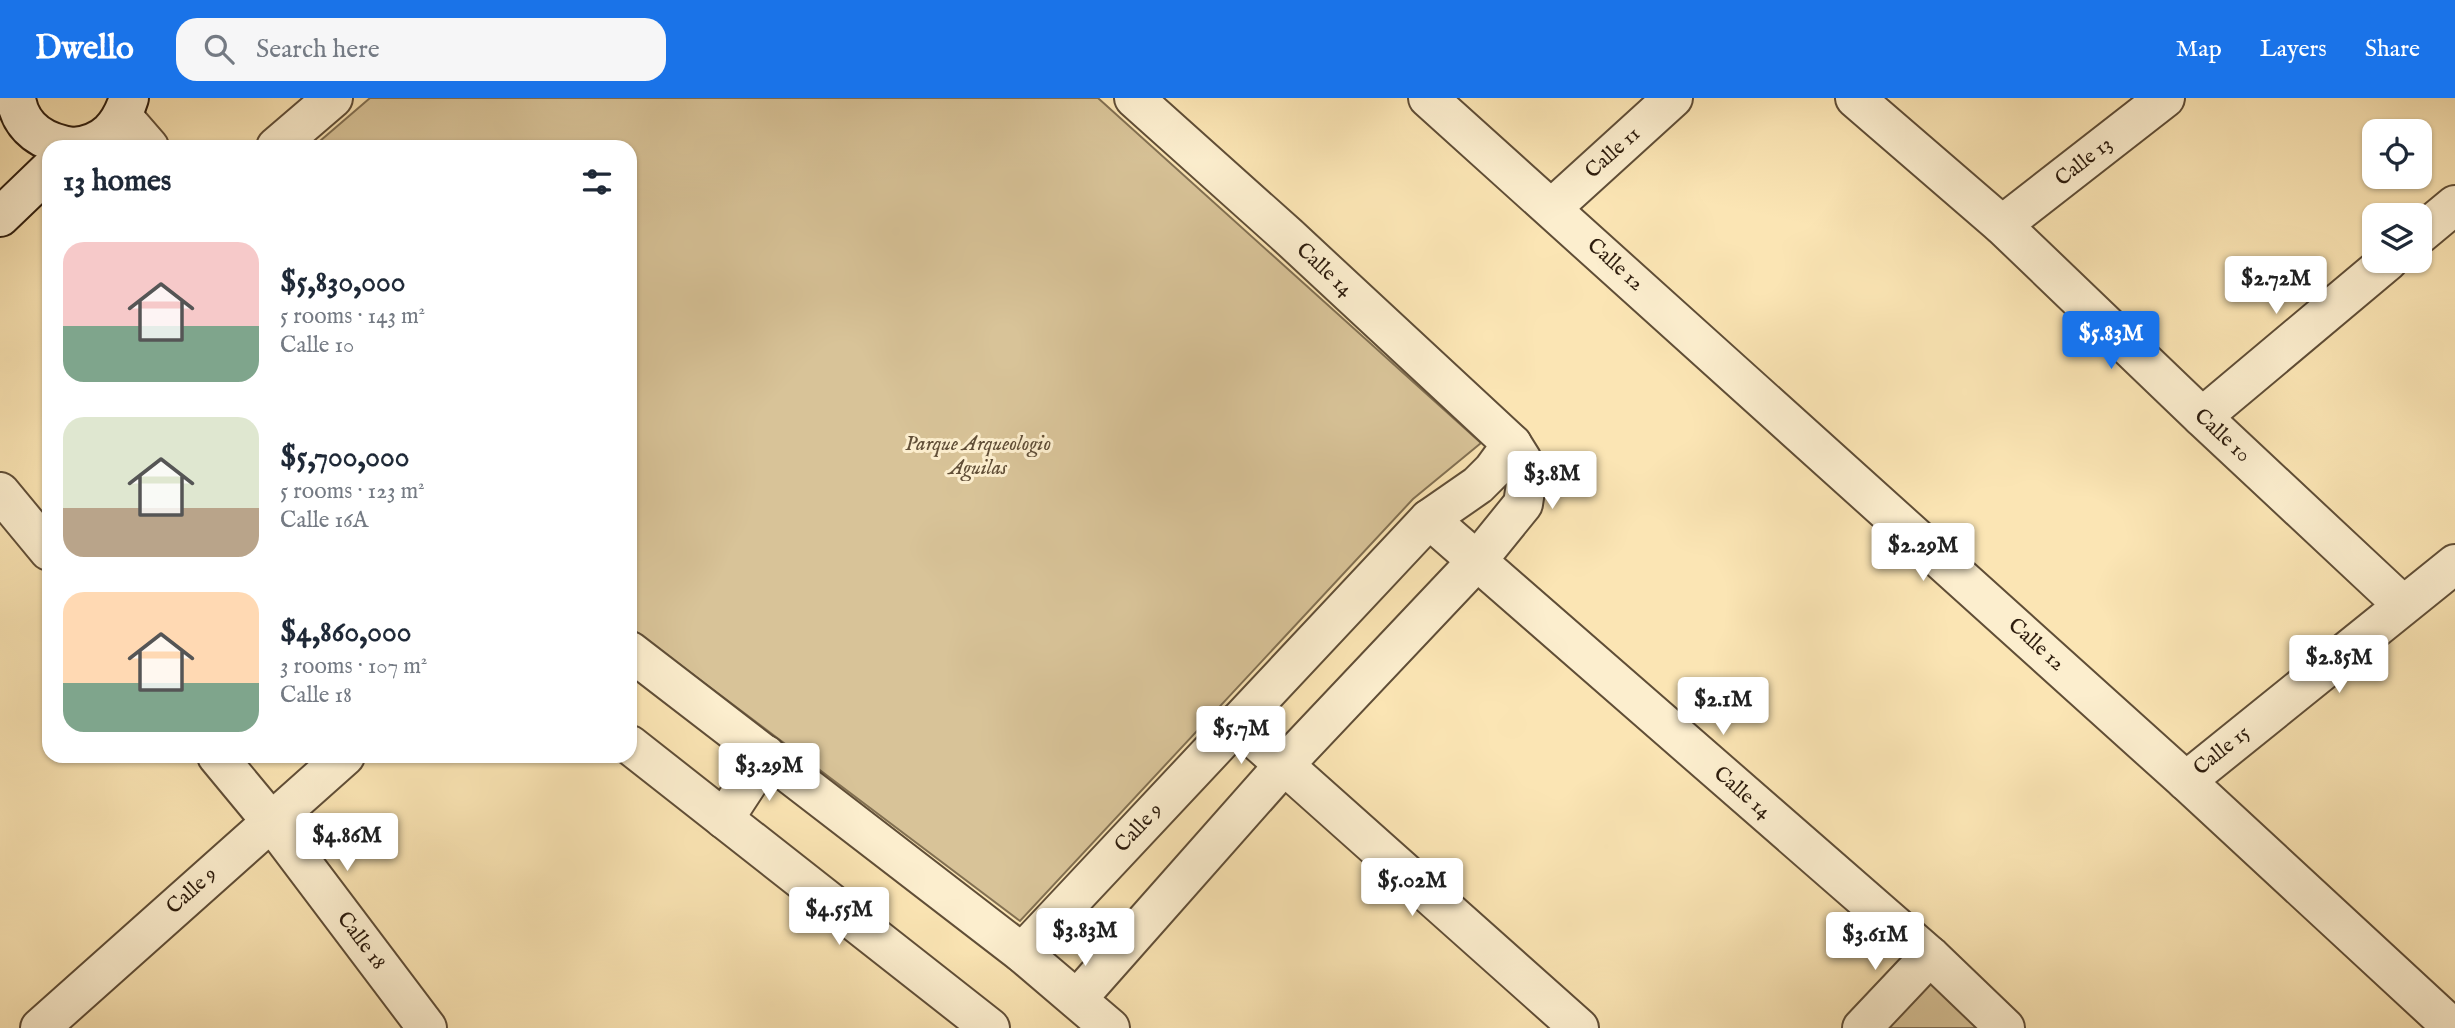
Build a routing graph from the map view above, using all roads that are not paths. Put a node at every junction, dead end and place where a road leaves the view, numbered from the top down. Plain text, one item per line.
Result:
1 (16, 98) edge
2 (333, 98) edge
3 (1134, 98) edge
4 (1428, 98) edge
5 (1673, 98) edge
6 (1855, 98) edge
7 (2165, 98) edge
8 (126, 107) edge
9 (45, 140) edge
10 (99, 140) edge
11 (145, 140) edge
12 (284, 140) edge
13 (42, 177) edge
14 (2455, 205) edge
15 (1552, 208) junction
16 (0, 217) edge
17 (2432, 224) edge
18 (2002, 225) junction
19 (2374, 273) edge
20 (2202, 417) junction
21 (1511, 443) junction
22 (0, 492) edge
23 (1429, 519) junction
24 (42, 543) edge
25 (1476, 562) junction
26 (2455, 564) edge
27 (2403, 605) junction
28 (637, 656) edge
29 (1237, 723) junction
30 (637, 751) edge
31 (766, 755) junction
32 (223, 763) edge
33 (337, 763) edge
34 (1285, 764) junction
35 (2186, 781) junction
36 (724, 819) junction
37 (270, 820) junction
38 (1022, 953) junction
39 (1930, 956) junction
40 (1077, 999) junction
41 (40, 1028) edge
42 (426, 1028) edge
43 (990, 1028) edge
44 (1110, 1028) edge
45 (1579, 1028) edge
46 (1862, 1028) edge
47 (2005, 1028) edge
48 (2453, 1028) edge

1 - 9 street
2 - 12 street
3 - 21 street, Calle 14
4 - 15 street, Calle 12
5 - 15 street, Calle 11
6 - 18 street, Calle 10
7 - 18 street, Calle 13
8 - 10 street
8 - 11 street
13 - 16 street
14 - 17 street
15 - 35 street, Calle 12
18 - 20 street, Calle 10
19 - 20 street
20 - 27 street, Calle 10
21 - 23 street
21 - 25 street, Calle 14
22 - 24 street
23 - 25 street, Calle 14
23 - 29 street, Calle 9
25 - 34 street
25 - 39 street, Calle 14
26 - 27 street, Calle 15
27 - 35 street, Calle 15
28 - 31 street
29 - 34 street
29 - 38 street, Calle 9
30 - 36 street
31 - 36 street
31 - 38 street
32 - 37 street, Calle 18
33 - 37 street, Calle 9
34 - 40 street
34 - 45 street
35 - 48 street, Calle 12
36 - 43 street
37 - 41 street, Calle 9
37 - 42 street, Calle 18
38 - 40 street
39 - 46 street
39 - 47 street, Calle 14
40 - 44 street

